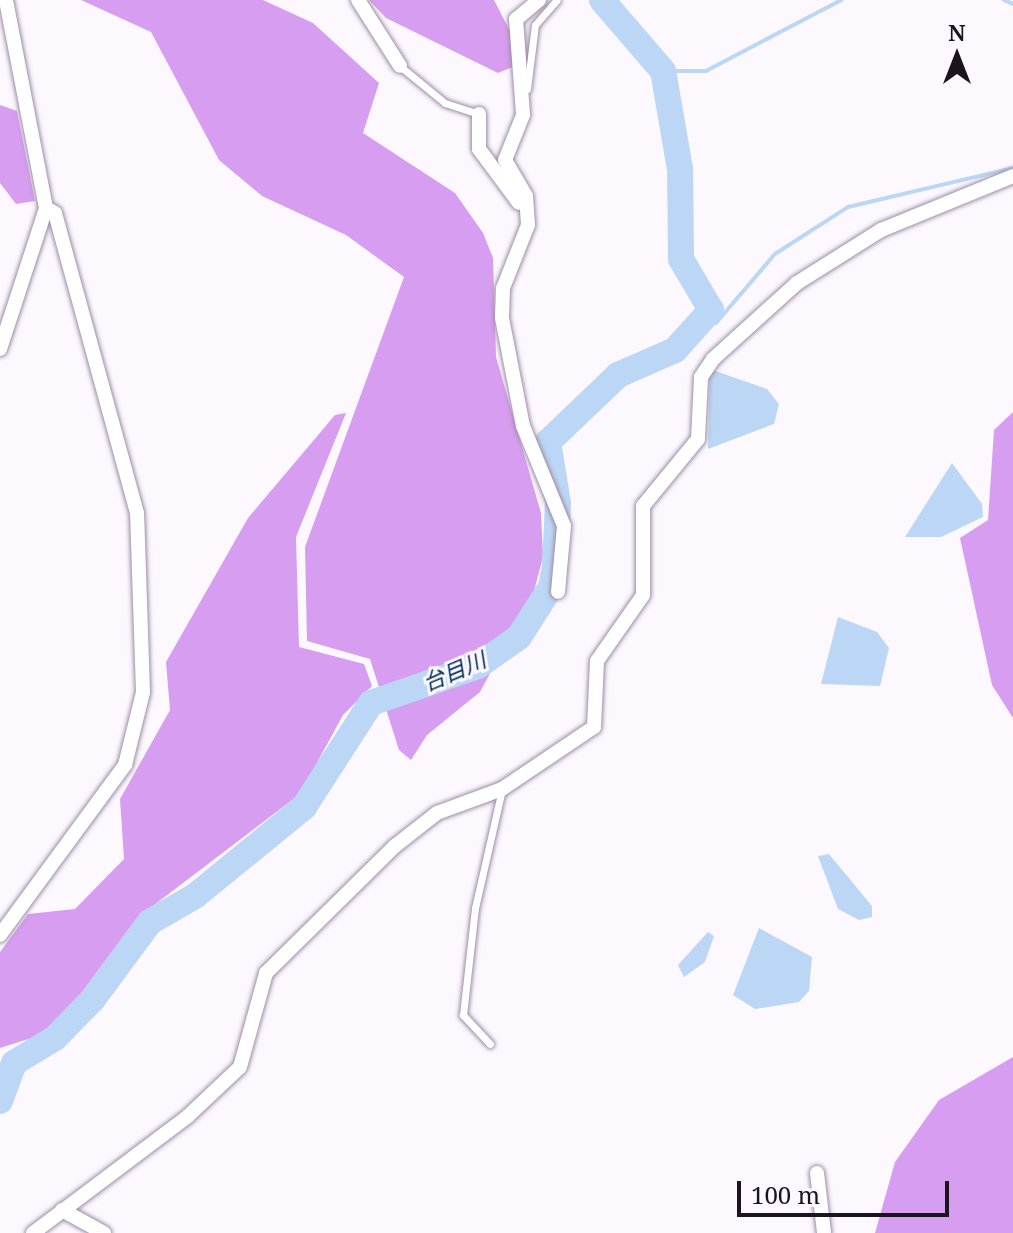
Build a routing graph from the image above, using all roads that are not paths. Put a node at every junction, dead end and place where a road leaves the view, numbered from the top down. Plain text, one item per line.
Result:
1 (6, 0) edge
2 (358, 0) edge
3 (539, 0) edge
4 (557, 0) edge
5 (400, 66) joint
6 (479, 114) joint
7 (523, 115) junction
8 (1013, 176) edge
9 (46, 208) junction
10 (522, 243) junction
11 (0, 349) edge
12 (558, 592) dead end
13 (502, 789) junction
14 (0, 935) edge
15 (490, 1044) dead end
16 (817, 1173) dead end
17 (62, 1210) junction
18 (33, 1233) edge
19 (104, 1233) edge
20 (824, 1233) edge

1 - 9 street
2 - 5 street
3 - 7 street
4 - 7 lane
5 - 6 lane
6 - 10 street
7 - 10 street
8 - 13 street
9 - 11 street
9 - 14 street
10 - 12 street
13 - 15 lane
13 - 17 street
16 - 20 street
17 - 18 street
17 - 19 street

